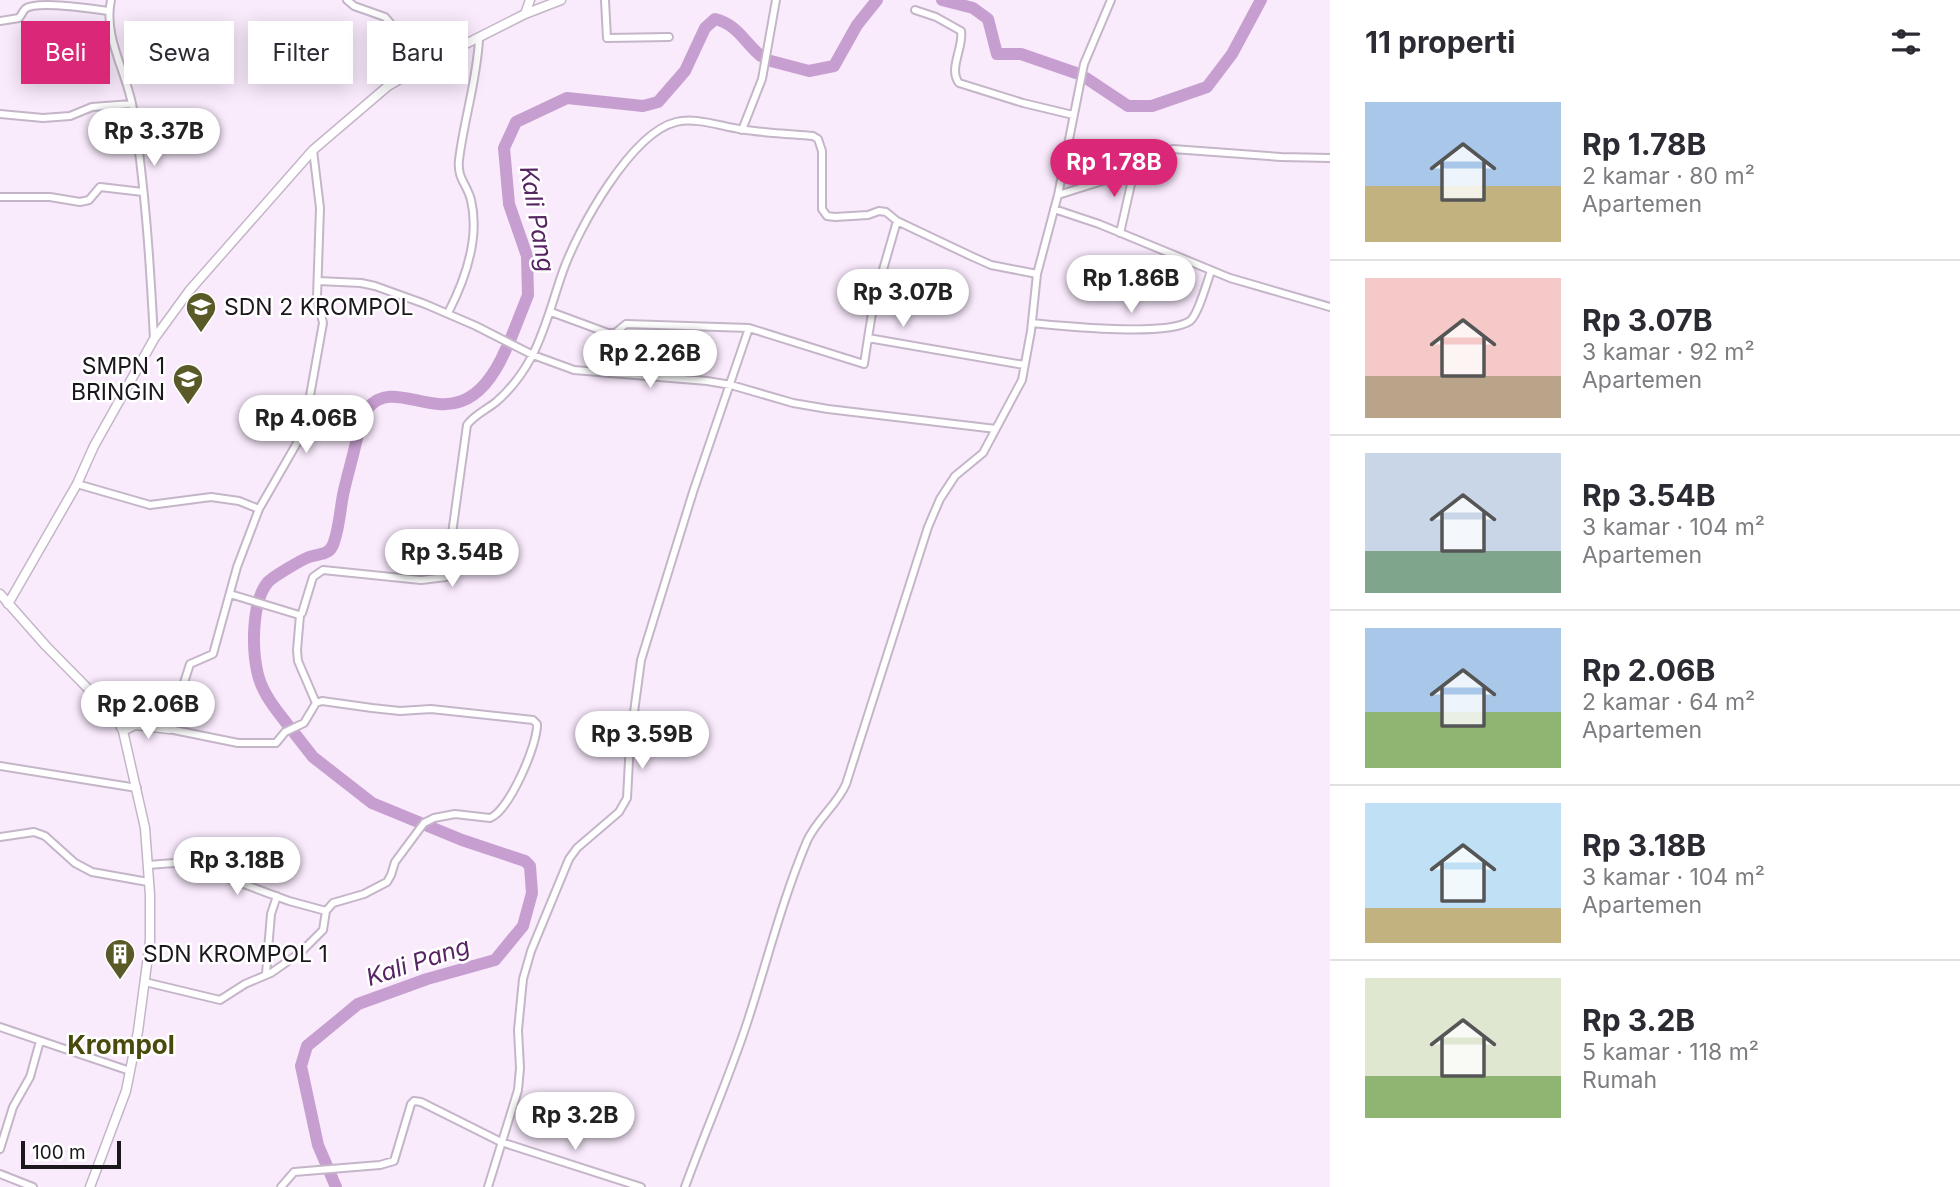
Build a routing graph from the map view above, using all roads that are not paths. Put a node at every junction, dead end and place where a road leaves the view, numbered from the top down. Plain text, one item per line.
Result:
1 (111, 0) edge
2 (347, 0) edge
3 (367, 0) edge
4 (530, 0) edge
5 (561, 0) edge
6 (605, 0) edge
7 (776, 0) edge
8 (1111, 0) edge
9 (363, 9) junction
10 (915, 10) dead end
11 (108, 11) junction
12 (525, 14) junction
13 (0, 21) edge
14 (388, 21) edge
15 (670, 37) dead end
16 (479, 39) junction
17 (468, 44) edge
18 (391, 84) edge
19 (132, 104) junction
20 (0, 114) edge
21 (1073, 115) junction
22 (742, 130) junction
23 (313, 150) junction
24 (1330, 159) edge
25 (1134, 171) junction
26 (144, 192) junction
27 (1058, 195) junction
28 (0, 197) edge
29 (1054, 209) junction
30 (897, 221) junction
31 (1120, 233) junction
32 (1211, 271) junction
33 (1037, 274) junction
34 (318, 281) junction
35 (1330, 307) edge
36 (551, 312) junction
37 (448, 313) junction
38 (1032, 323) junction
39 (749, 328) junction
40 (868, 338) junction
41 (154, 339) junction
42 (533, 355) junction
43 (1024, 365) junction
44 (731, 385) junction
45 (996, 429) junction
46 (76, 484) junction
47 (259, 509) junction
48 (0, 594) edge
49 (230, 594) junction
50 (8, 604) junction
51 (0, 610) edge
52 (300, 615) junction
53 (316, 703) junction
54 (169, 729) junction
55 (122, 731) junction
56 (0, 766) edge
57 (137, 788) junction
58 (0, 837) edge
59 (148, 865) junction
60 (148, 882) junction
61 (277, 896) junction
62 (326, 911) junction
63 (266, 974) junction
64 (145, 982) junction
65 (0, 1027) edge
66 (40, 1041) junction
67 (130, 1071) junction
68 (501, 1142) junction
69 (0, 1149) edge
70 (0, 1174) edge
71 (33, 1187) edge
72 (90, 1187) edge
73 (281, 1187) edge
74 (488, 1187) edge
75 (641, 1187) edge
76 (685, 1187) edge

1 - 11 street
2 - 9 street
3 - 9 street
4 - 12 street
5 - 12 street
6 - 15 street
7 - 22 street
8 - 21 street
9 - 14 street
10 - 21 street
11 - 13 street
11 - 19 street
12 - 16 street
16 - 17 street
16 - 37 street
18 - 23 street
19 - 20 street
19 - 26 street
21 - 27 street
22 - 30 street
22 - 36 street
23 - 34 street
23 - 41 street
24 - 25 street
25 - 27 street
25 - 31 street
26 - 28 street
26 - 41 street
27 - 29 street
29 - 31 street
29 - 33 street
30 - 33 street
30 - 40 street
31 - 32 street
32 - 35 street
32 - 38 street
33 - 38 street
34 - 37 street
34 - 47 street
36 - 39 street
36 - 42 street
37 - 42 street
38 - 43 street
39 - 40 street
39 - 44 street
40 - 43 street
41 - 46 street
42 - 44 street
42 - 52 street
43 - 45 street
44 - 45 street
44 - 68 street
45 - 76 street
46 - 47 street
46 - 50 street
47 - 49 street
48 - 50 street
49 - 52 street
49 - 54 street
50 - 51 street
50 - 55 street
52 - 53 street
53 - 54 street
53 - 62 street
54 - 55 street
55 - 57 street
56 - 57 street
57 - 59 street
58 - 60 street
59 - 60 street
59 - 61 street
60 - 64 street
61 - 62 street
61 - 63 street
62 - 63 street
63 - 64 street
64 - 67 street
65 - 66 street
66 - 67 street
66 - 69 street
67 - 72 street
68 - 73 street
68 - 74 street
68 - 75 street
70 - 71 street

